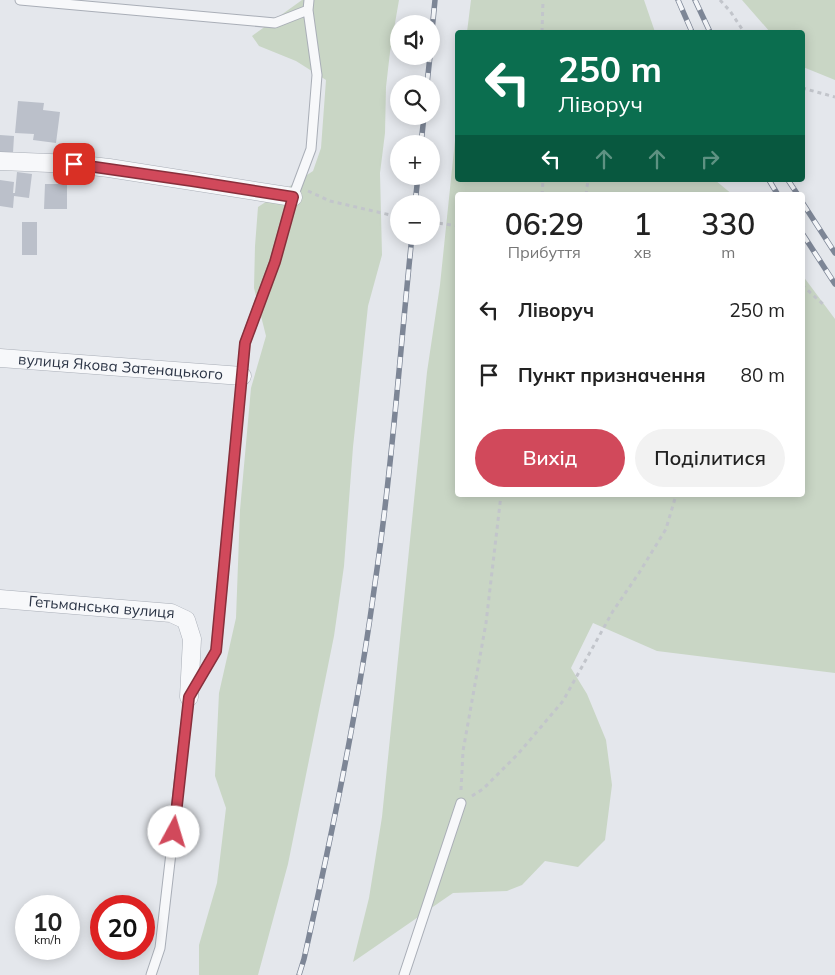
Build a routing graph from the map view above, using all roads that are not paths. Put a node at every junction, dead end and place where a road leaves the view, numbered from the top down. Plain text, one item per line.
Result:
1 (20, 0) edge
2 (309, 0) edge
3 (308, 10) junction
4 (0, 161) edge
5 (295, 192) junction
6 (0, 358) edge
7 (242, 376) junction
8 (0, 600) edge
9 (189, 697) junction
10 (461, 804) road end
11 (151, 975) edge
12 (404, 975) edge

1 - 3 lane
2 - 3 lane
3 - 5 lane
4 - 5 street
5 - 7 lane
6 - 7 street, вулиця Якова Затенацького
7 - 9 lane
8 - 9 street, Гетьманська вулиця
9 - 11 lane
10 - 12 lane

